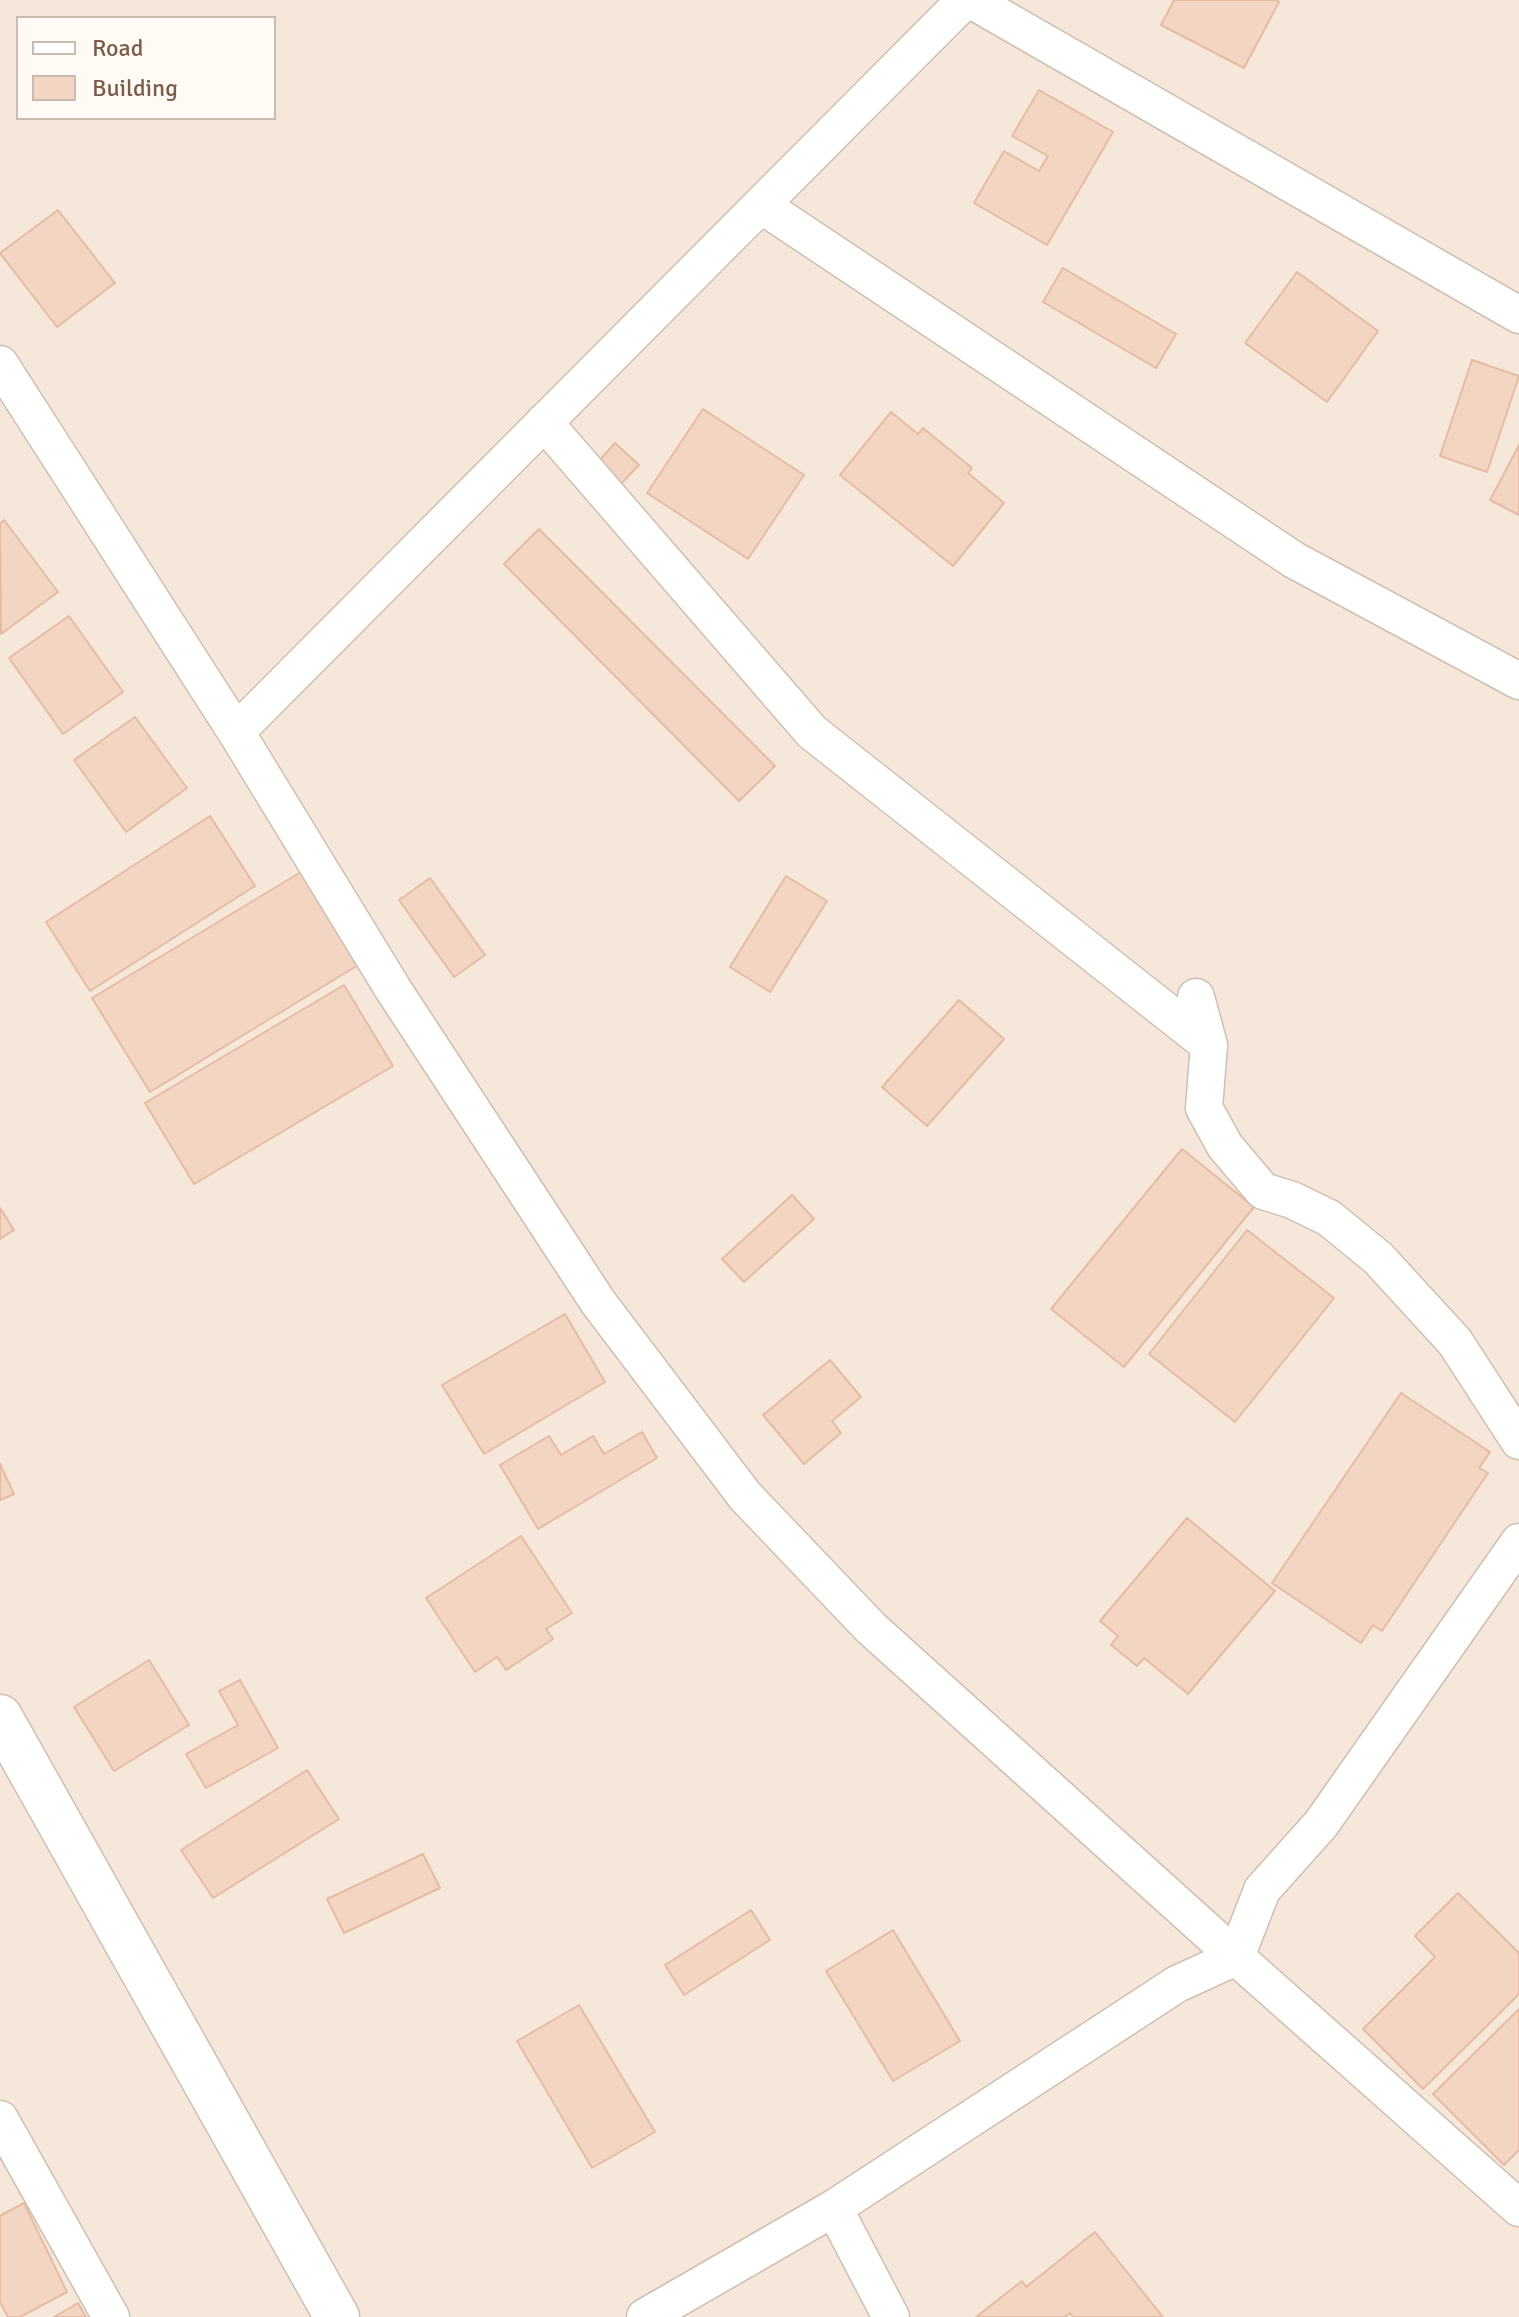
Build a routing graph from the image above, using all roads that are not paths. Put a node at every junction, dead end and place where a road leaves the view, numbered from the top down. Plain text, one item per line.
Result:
1 (968, 0) edge
2 (761, 205) junction
3 (1519, 315) edge
4 (0, 364) edge
5 (544, 422) junction
6 (1519, 681) edge
7 (236, 732) junction
8 (1196, 997) dead end
9 (1209, 1045) junction
10 (1519, 1441) edge
11 (1519, 1542) edge
12 (0, 1717) edge
13 (1236, 1957) junction
14 (0, 2119) edge
15 (834, 2208) junction
16 (1519, 2208) edge
17 (111, 2317) edge
18 (337, 2317) edge
19 (645, 2317) edge
20 (891, 2317) edge

1 - 2 street
1 - 3 street
2 - 5 street
2 - 6 street
4 - 7 street
5 - 7 street
5 - 9 street
7 - 13 street
8 - 9 street
9 - 10 street
11 - 13 street
12 - 18 street
13 - 15 street
13 - 16 street
14 - 17 street
15 - 19 street
15 - 20 street

